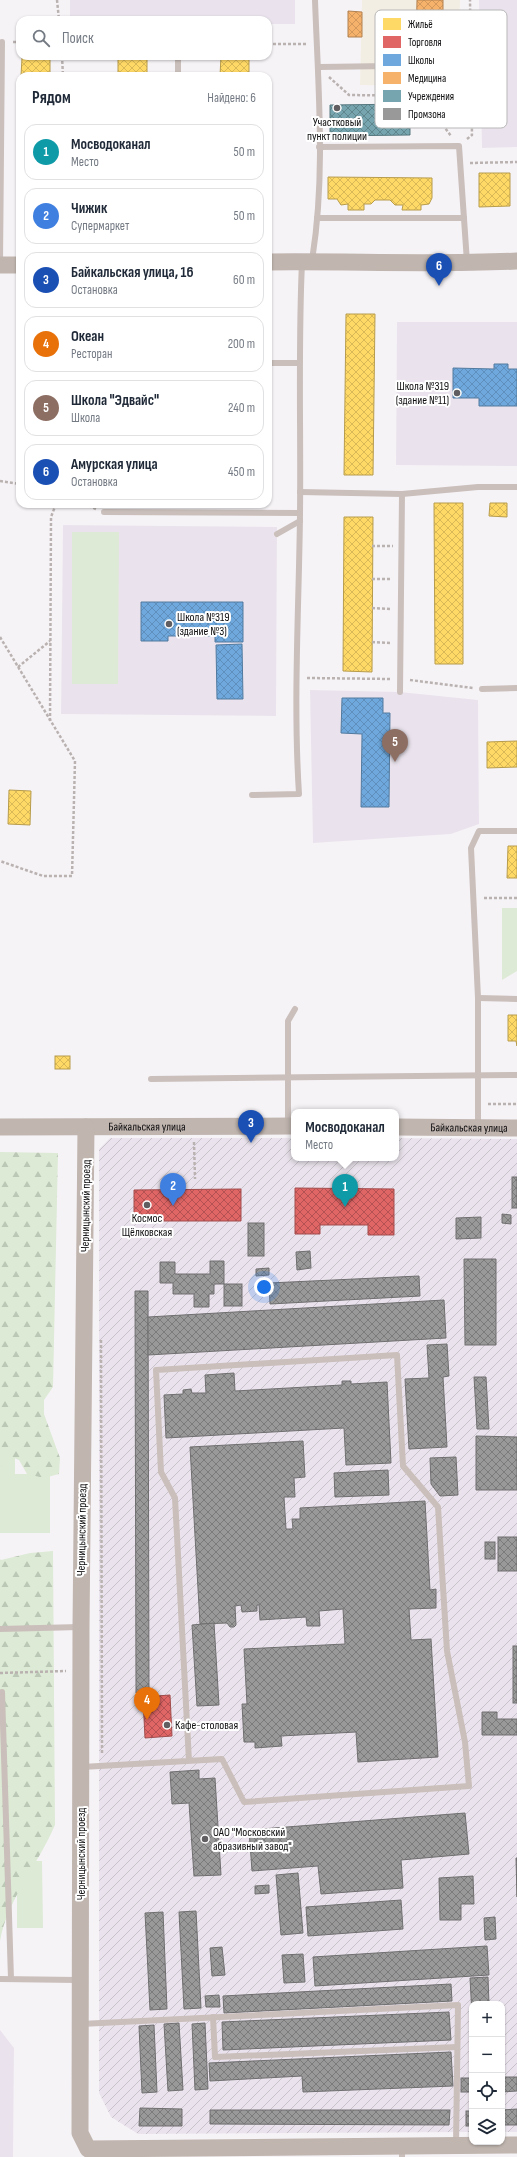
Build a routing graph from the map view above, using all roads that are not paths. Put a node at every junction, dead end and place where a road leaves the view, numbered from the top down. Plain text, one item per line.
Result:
1 (315, 0) edge
2 (2, 42) dead end
3 (178, 60) edge
4 (375, 66) edge
5 (318, 67) junction
6 (178, 72) edge
7 (319, 147) junction
8 (317, 218) junction
9 (464, 218) junction
10 (307, 261) junction
11 (517, 261) edge
12 (272, 262) edge
13 (467, 263) junction
14 (0, 265) edge
15 (16, 265) edge
16 (272, 363) edge
17 (299, 363) junction
18 (517, 487) edge
19 (300, 492) junction
20 (402, 494) junction
21 (104, 512) dead end
22 (300, 513) junction
23 (300, 521) junction
24 (277, 534) dead end
25 (517, 688) edge
26 (482, 689) dead end
27 (400, 692) dead end
28 (252, 795) dead end
29 (517, 831) edge
30 (478, 998) junction
31 (517, 999) edge
32 (295, 1009) dead end
33 (517, 1075) edge
34 (478, 1076) junction
35 (288, 1078) junction
36 (151, 1079) dead end
37 (291, 1126) edge
38 (0, 1127) edge
39 (86, 1127) junction
40 (399, 1127) edge
41 (478, 1128) junction
42 (517, 1128) edge
43 (81, 1627) junction
44 (0, 1629) edge
45 (2, 1692) dead end
46 (189, 1761) junction
47 (82, 1766) junction
48 (0, 1979) edge
49 (11, 1979) junction
50 (80, 1980) junction
51 (213, 2017) junction
52 (80, 2024) junction
53 (457, 2047) junction
54 (517, 2145) edge
55 (456, 2146) junction
56 (402, 2152) edge

1 - 5 lane
2 - 14 lane
3 - 6 lane
4 - 5 lane
5 - 7 lane
7 - 8 lane
7 - 9 lane
8 - 9 lane
8 - 10 lane
9 - 13 lane
10 - 12 street
10 - 13 street
10 - 17 lane
11 - 13 street
14 - 15 street
16 - 17 lane
17 - 19 lane
18 - 20 lane
19 - 20 lane
19 - 22 lane
20 - 27 lane
21 - 22 lane
22 - 23 lane
23 - 24 lane
23 - 28 lane
25 - 26 lane
29 - 30 lane
30 - 31 lane
30 - 34 lane
32 - 35 lane
33 - 34 lane
34 - 35 lane
34 - 41 lane
35 - 36 lane
35 - 37 lane
37 - 39 street, Байкальская улица
38 - 39 street, Байкальская улица
39 - 43 street, Черницынский проезд
40 - 41 street, Байкальская улица
41 - 42 street, Байкальская улица
43 - 44 lane
43 - 47 street, Черницынский проезд
45 - 49 lane
46 - 46 lane
46 - 47 lane
47 - 50 street, Черницынский проезд
48 - 49 lane
49 - 50 lane
50 - 52 street, Черницынский проезд
51 - 52 lane
51 - 53 lane
51 - 53 lane
52 - 56 street, Черницынский проезд
53 - 55 lane
54 - 55 street, Черницынский проезд
55 - 56 street, Черницынский проезд

